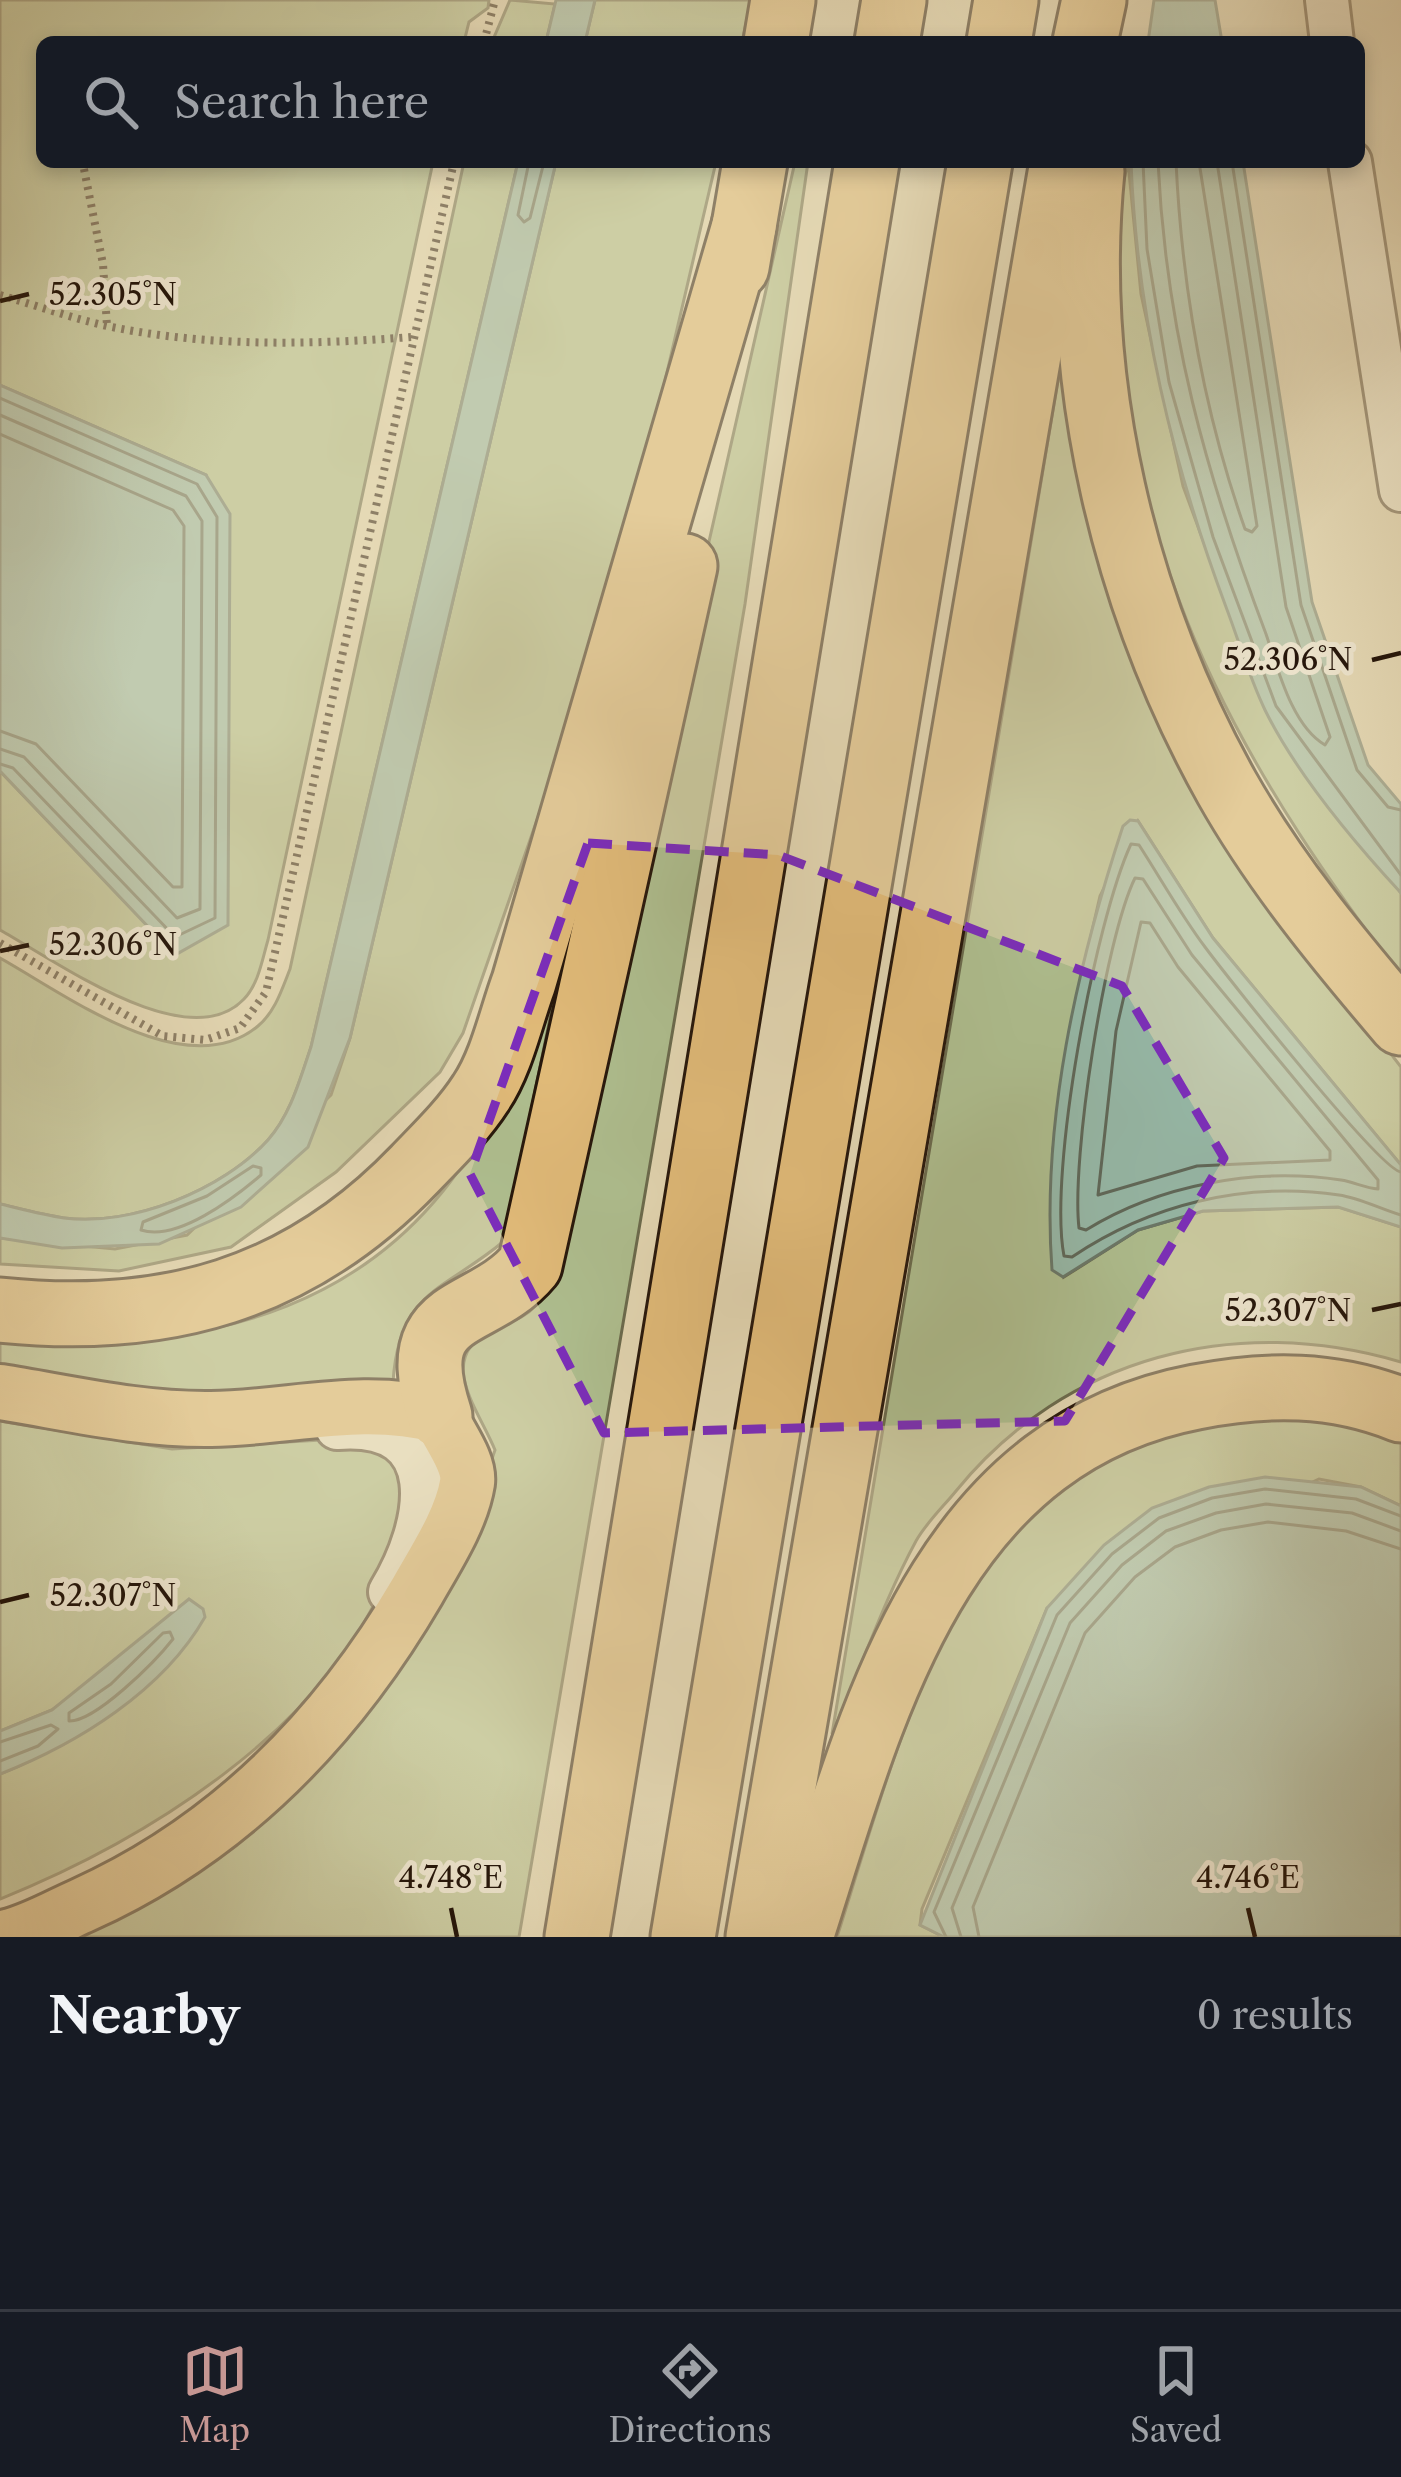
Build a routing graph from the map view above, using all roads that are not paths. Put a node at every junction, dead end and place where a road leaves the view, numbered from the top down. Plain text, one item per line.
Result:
1 (783, 0) edge
2 (894, 0) edge
3 (1006, 0) edge
4 (1094, 0) edge
5 (1106, 0) edge
6 (1327, 0) edge
7 (777, 36) edge
8 (888, 36) edge
9 (1000, 36) edge
10 (1086, 36) edge
11 (1105, 36) edge
12 (1331, 36) edge
13 (754, 168) edge
14 (866, 168) edge
15 (979, 168) edge
16 (1061, 168) edge
17 (1093, 168) edge
18 (1351, 168) edge
19 (744, 226) junction
20 (1401, 490) edge
21 (1401, 1023) edge
22 (0, 1310) edge
23 (0, 1392) edge
24 (1401, 1411) edge
25 (0, 1412) edge
26 (415, 1422) junction
27 (0, 1912) edge
28 (7, 1937) edge
29 (577, 1937) edge
30 (683, 1937) edge
31 (758, 1937) edge
32 (801, 1937) edge

1 - 7 highway
2 - 8 highway
3 - 9 highway
4 - 10 highway
5 - 11 highway
6 - 12 lane
13 - 19 highway
14 - 29 highway
15 - 30 highway
16 - 31 highway
17 - 21 highway
18 - 20 lane
19 - 22 highway
19 - 26 highway
23 - 26 main road
24 - 32 highway
25 - 26 lane
26 - 27 lane
26 - 28 main road

